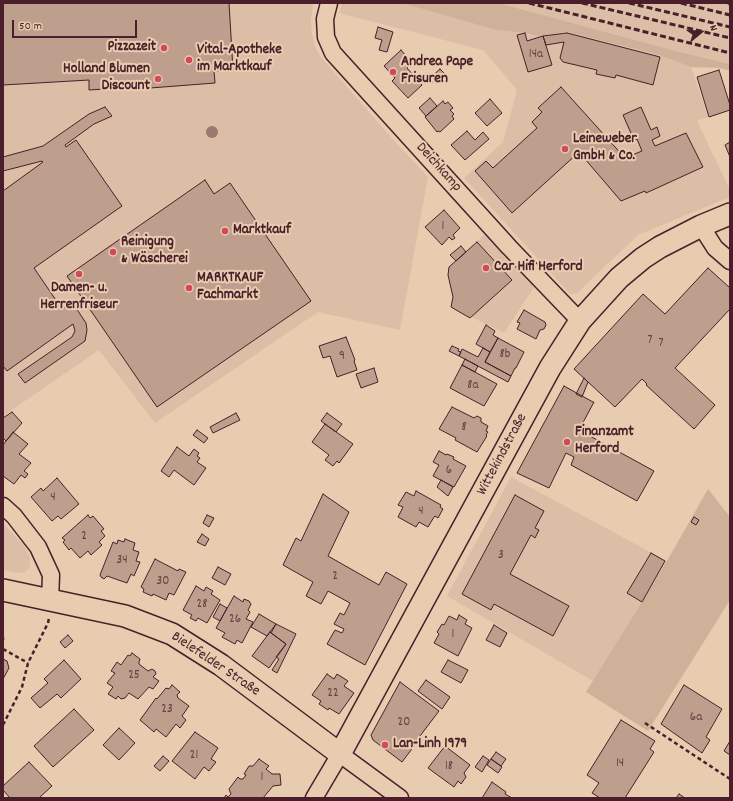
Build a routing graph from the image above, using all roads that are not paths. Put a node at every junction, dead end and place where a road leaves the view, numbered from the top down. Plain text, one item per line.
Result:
1 (328, 3) edge
2 (730, 214) edge
3 (701, 226) junction
4 (730, 261) edge
5 (580, 321) junction
6 (3, 506) edge
7 (3, 590) edge
8 (50, 600) junction
9 (340, 754) junction
10 (314, 798) edge
11 (400, 798) edge

1 - 5 street, Deichkamp
2 - 3 street, Wittekindstraße
3 - 4 street
3 - 5 street, Wittekindstraße
5 - 9 street, Wittekindstraße
6 - 8 street
7 - 8 street, Bielefelder Straße
8 - 9 street, Bielefelder Straße
9 - 10 street
9 - 11 street, Bielefelder Straße

